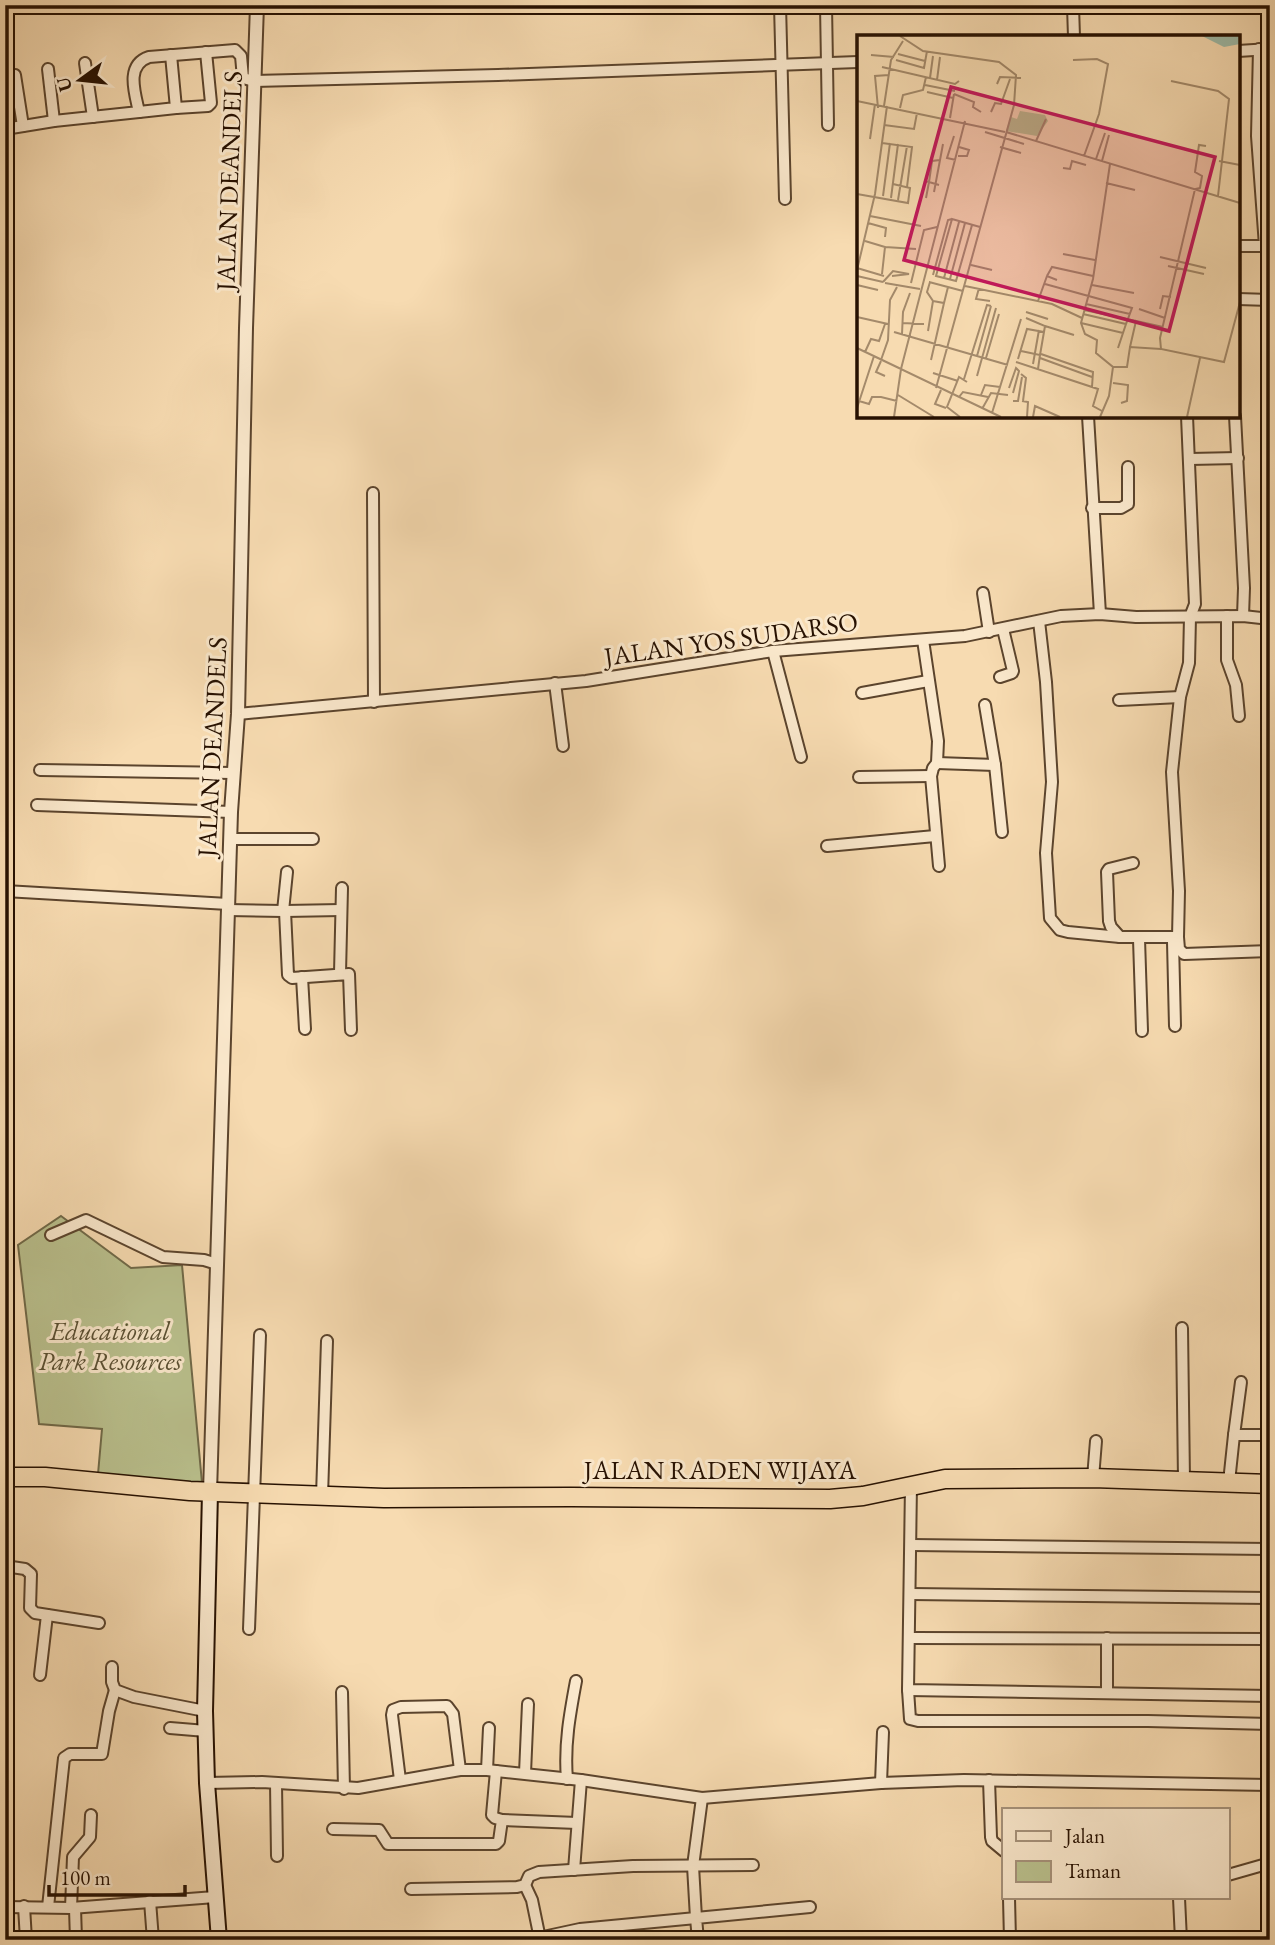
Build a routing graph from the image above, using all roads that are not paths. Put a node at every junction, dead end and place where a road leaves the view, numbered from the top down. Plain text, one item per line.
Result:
1 (257, 5) edge
2 (780, 5) edge
3 (826, 5) edge
4 (1073, 6) edge
5 (1074, 35) edge
6 (1265, 49) edge
7 (1240, 51) edge
8 (206, 52) junction
9 (171, 55) junction
10 (857, 62) edge
11 (85, 63) dead end
12 (782, 63) junction
13 (828, 63) junction
14 (48, 69) dead end
15 (15, 75) dead end
16 (254, 81) junction
17 (176, 108) junction
18 (139, 112) junction
19 (93, 117) junction
20 (54, 121) junction
21 (828, 125) dead end
22 (23, 126) junction
23 (5, 129) edge
24 (785, 199) dead end
25 (1240, 246) edge
26 (1268, 248) edge
27 (1240, 299) edge
28 (1270, 300) edge
29 (1087, 418) edge
30 (1187, 418) edge
31 (1236, 418) edge
32 (1190, 462) junction
33 (1238, 462) junction
34 (1128, 467) dead end
35 (373, 493) dead end
36 (1092, 508) junction
37 (983, 593) dead end
38 (1100, 614) junction
39 (1242, 616) junction
40 (1190, 617) junction
41 (1227, 617) junction
42 (1270, 619) edge
43 (1039, 621) junction
44 (1003, 629) junction
45 (989, 632) junction
46 (923, 639) junction
47 (773, 651) junction
48 (1000, 677) dead end
49 (928, 681) junction
50 (555, 683) junction
51 (862, 693) dead end
52 (1180, 697) junction
53 (1119, 701) dead end
54 (374, 702) junction
55 (985, 705) dead end
56 (238, 714) junction
57 (1239, 716) dead end
58 (563, 746) dead end
59 (801, 757) dead end
60 (937, 763) junction
61 (995, 765) junction
62 (40, 770) dead end
63 (233, 773) junction
64 (931, 776) junction
65 (859, 777) dead end
66 (37, 805) dead end
67 (231, 812) junction
68 (1002, 832) dead end
69 (935, 836) junction
70 (230, 839) junction
71 (313, 839) dead end
72 (827, 846) dead end
73 (1133, 863) dead end
74 (939, 866) dead end
75 (287, 872) dead end
76 (342, 888) dead end
77 (5, 891) edge
78 (228, 907) junction
79 (341, 910) junction
80 (284, 911) junction
81 (1120, 937) junction
82 (1175, 937) junction
83 (1139, 939) junction
84 (1270, 951) edge
85 (340, 973) junction
86 (302, 977) junction
87 (1175, 1027) dead end
88 (304, 1029) dead end
89 (351, 1030) dead end
90 (1142, 1031) dead end
91 (51, 1235) dead end
92 (217, 1261) junction
93 (1182, 1328) dead end
94 (260, 1335) dead end
95 (327, 1341) dead end
96 (1241, 1382) dead end
97 (1234, 1435) junction
98 (1270, 1435) edge
99 (1096, 1441) dead end
100 (5, 1477) edge
101 (1093, 1478) junction
102 (1184, 1480) junction
103 (1229, 1482) junction
104 (1270, 1483) edge
105 (911, 1485) junction
106 (210, 1492) junction
107 (254, 1492) junction
108 (322, 1496) junction
109 (912, 1545) junction
110 (1270, 1549) edge
111 (5, 1566) edge
112 (911, 1594) junction
113 (1270, 1598) edge
114 (47, 1615) junction
115 (99, 1623) dead end
116 (249, 1629) dead end
117 (910, 1638) junction
118 (1107, 1638) junction
119 (1270, 1639) edge
120 (112, 1667) dead end
121 (40, 1675) dead end
122 (576, 1681) dead end
123 (116, 1690) junction
124 (908, 1690) junction
125 (342, 1692) dead end
126 (1107, 1692) junction
127 (1270, 1696) edge
128 (528, 1704) dead end
129 (205, 1710) junction
130 (1270, 1724) edge
131 (170, 1728) dead end
132 (489, 1728) dead end
133 (206, 1731) junction
134 (883, 1732) dead end
135 (460, 1770) junction
136 (491, 1770) junction
137 (525, 1773) junction
138 (568, 1779) junction
139 (400, 1780) junction
140 (581, 1780) junction
141 (989, 1780) junction
142 (207, 1783) junction
143 (276, 1783) junction
144 (881, 1783) junction
145 (1270, 1785) edge
146 (344, 1789) junction
147 (702, 1798) junction
148 (91, 1815) dead end
149 (502, 1820) junction
150 (577, 1823) junction
151 (990, 1826) junction
152 (1002, 1826) edge
153 (333, 1829) dead end
154 (1002, 1849) edge
155 (277, 1856) dead end
156 (1270, 1863) edge
157 (753, 1865) dead end
158 (693, 1866) junction
159 (573, 1870) junction
160 (1230, 1874) edge
161 (524, 1885) junction
162 (411, 1889) dead end
163 (215, 1897) junction
164 (1009, 1899) edge
165 (1179, 1899) edge
166 (150, 1901) junction
167 (24, 1906) junction
168 (5, 1907) edge
169 (48, 1907) junction
170 (810, 1907) dead end
171 (73, 1908) junction
172 (696, 1918) junction
173 (26, 1940) edge
174 (76, 1940) edge
175 (153, 1940) edge
176 (219, 1940) edge
177 (698, 1940) edge
178 (1010, 1940) edge
179 (1181, 1940) edge

1 - 16 street, JALAN DEANDELS
2 - 12 street
3 - 13 street
4 - 5 street
6 - 7 street
6 - 26 street
8 - 9 street
8 - 16 street
8 - 17 street
9 - 17 street
9 - 18 street
10 - 13 street
11 - 19 street
12 - 13 street
12 - 16 street
12 - 24 street
13 - 21 street
14 - 20 street
15 - 22 street
16 - 56 street, JALAN DEANDELS
17 - 18 street
18 - 19 street
19 - 20 street
20 - 22 street
22 - 23 street
25 - 26 street
27 - 28 street
29 - 36 street
30 - 32 street
31 - 33 street
32 - 33 street
32 - 40 street
33 - 39 street
34 - 36 street
35 - 54 street
36 - 38 street
37 - 45 street
38 - 40 street, JALAN YOS SUDARSO
38 - 43 street, JALAN YOS SUDARSO
39 - 41 street, JALAN YOS SUDARSO
39 - 42 street, JALAN YOS SUDARSO
40 - 41 street, JALAN YOS SUDARSO
40 - 52 street
41 - 57 street
43 - 44 street, JALAN YOS SUDARSO
43 - 81 street
44 - 45 street, JALAN YOS SUDARSO
44 - 48 street
45 - 46 street, JALAN YOS SUDARSO
46 - 47 street, JALAN YOS SUDARSO
46 - 49 street
47 - 50 street, JALAN YOS SUDARSO
47 - 59 street
49 - 51 street
49 - 60 street
50 - 54 street, JALAN YOS SUDARSO
50 - 58 street
52 - 53 street
52 - 82 street
54 - 56 street, JALAN YOS SUDARSO
55 - 61 street
56 - 63 street, JALAN DEANDELS
60 - 61 street
60 - 64 street
61 - 68 street
62 - 63 street
63 - 67 street, JALAN DEANDELS
64 - 65 street
64 - 69 street
66 - 67 street
67 - 70 street, JALAN DEANDELS
69 - 72 street
69 - 74 street
70 - 71 street
70 - 78 street, JALAN DEANDELS
73 - 81 street
75 - 80 street
76 - 79 street
77 - 78 street
78 - 80 street
78 - 92 street, JALAN DEANDELS
79 - 80 street
79 - 85 street
80 - 86 street
81 - 83 street
82 - 83 street
82 - 84 street
82 - 87 street
83 - 90 street
85 - 86 street
85 - 89 street
86 - 88 street
91 - 92 street
92 - 106 street, JALAN DEANDELS
93 - 102 street
94 - 107 street
95 - 108 street
96 - 97 street
97 - 98 street
97 - 103 street
99 - 101 street
100 - 106 highway, JALAN RADEN WIJAYA
101 - 102 highway, JALAN RADEN WIJAYA
101 - 105 highway, JALAN RADEN WIJAYA
102 - 103 highway, JALAN RADEN WIJAYA
103 - 104 highway, JALAN RADEN WIJAYA
105 - 108 highway, JALAN RADEN WIJAYA
105 - 109 street
106 - 107 highway, JALAN RADEN WIJAYA
106 - 129 main road
107 - 108 highway, JALAN RADEN WIJAYA
107 - 116 street
109 - 110 street
109 - 112 street
111 - 114 street
112 - 113 street
112 - 117 street
114 - 115 street
114 - 121 street
117 - 118 street
117 - 124 street
118 - 119 street
118 - 126 street
120 - 123 street
122 - 138 street
123 - 129 street
123 - 169 street
124 - 126 street
124 - 130 street
125 - 146 street
126 - 127 street
128 - 137 street
129 - 133 main road
131 - 133 street
132 - 136 street
133 - 142 main road
134 - 144 street
135 - 136 street
135 - 139 street
135 - 139 street
136 - 137 street
136 - 149 street
137 - 138 street
138 - 140 street
139 - 146 street
140 - 147 street
140 - 150 street
141 - 144 street
141 - 145 street
141 - 151 street
142 - 143 street
142 - 163 main road
143 - 146 street
143 - 155 street
144 - 147 street
147 - 158 street
148 - 171 street
149 - 150 street
149 - 153 street
150 - 159 street
151 - 152 street
151 - 154 street
156 - 160 street
157 - 158 street
158 - 159 street
158 - 172 street
159 - 161 street
161 - 162 street
161 - 172 street
163 - 166 street
163 - 176 main road
164 - 178 street
165 - 179 street
166 - 171 street
166 - 175 street
167 - 168 street
167 - 169 street
167 - 173 street
169 - 171 street
170 - 172 street
171 - 174 street
172 - 177 street

